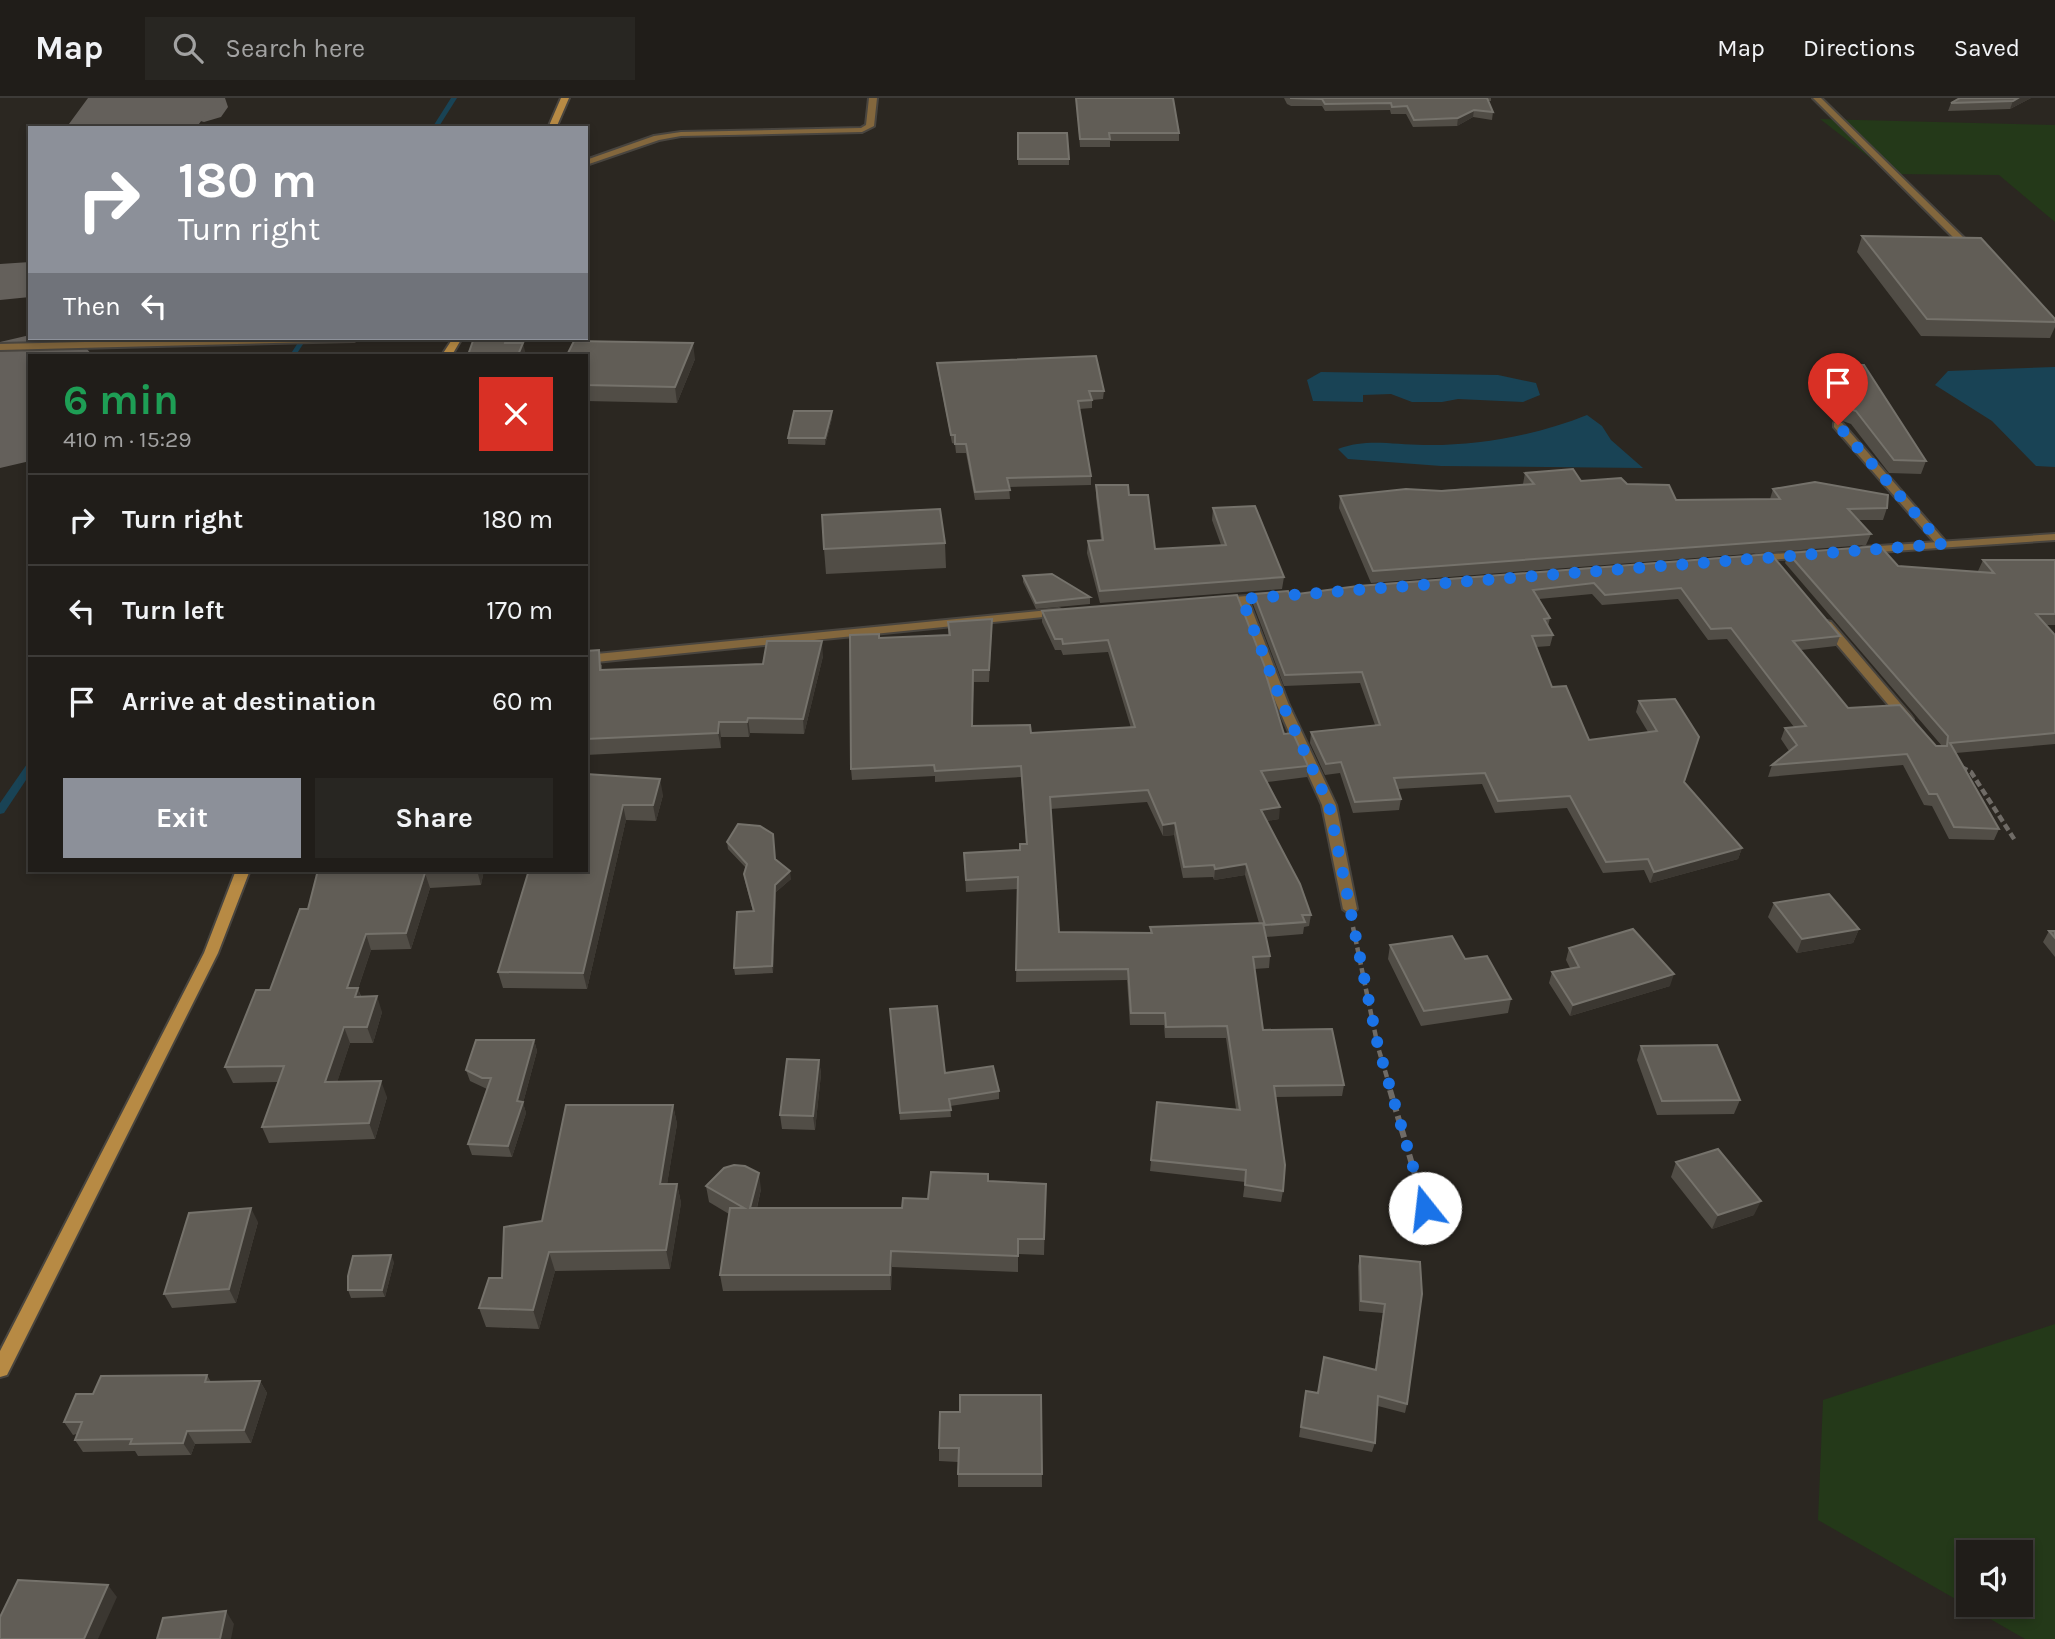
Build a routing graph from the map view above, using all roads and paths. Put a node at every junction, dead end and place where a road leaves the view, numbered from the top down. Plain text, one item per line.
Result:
1 (565, 98) edge
2 (873, 98) edge
3 (1817, 98) edge
4 (553, 126) edge
5 (588, 162) edge
6 (1962, 241) edge
7 (326, 340) edge
8 (0, 348) edge
9 (1838, 425) dead end
10 (2055, 537) edge
11 (1942, 544) junction
12 (1849, 551) edge
13 (1823, 553) edge
14 (1743, 559) edge
15 (1282, 596) edge
16 (1242, 599) junction
17 (1214, 601) edge
18 (1078, 612) edge
19 (1821, 618) edge
20 (588, 659) edge
21 (1917, 731) edge
22 (1959, 766) edge
23 (2016, 842) dead end
24 (242, 872) edge
25 (1350, 909) joint
26 (1425, 1208) dead end
27 (0, 1369) edge

1 - 4 main road
2 - 5 street
3 - 6 street
7 - 8 street
9 - 11 street
10 - 11 street
11 - 12 street
13 - 14 street
15 - 16 street
16 - 17 street
16 - 25 street
18 - 20 street
19 - 21 street
22 - 23 path
24 - 27 main road
25 - 26 path

